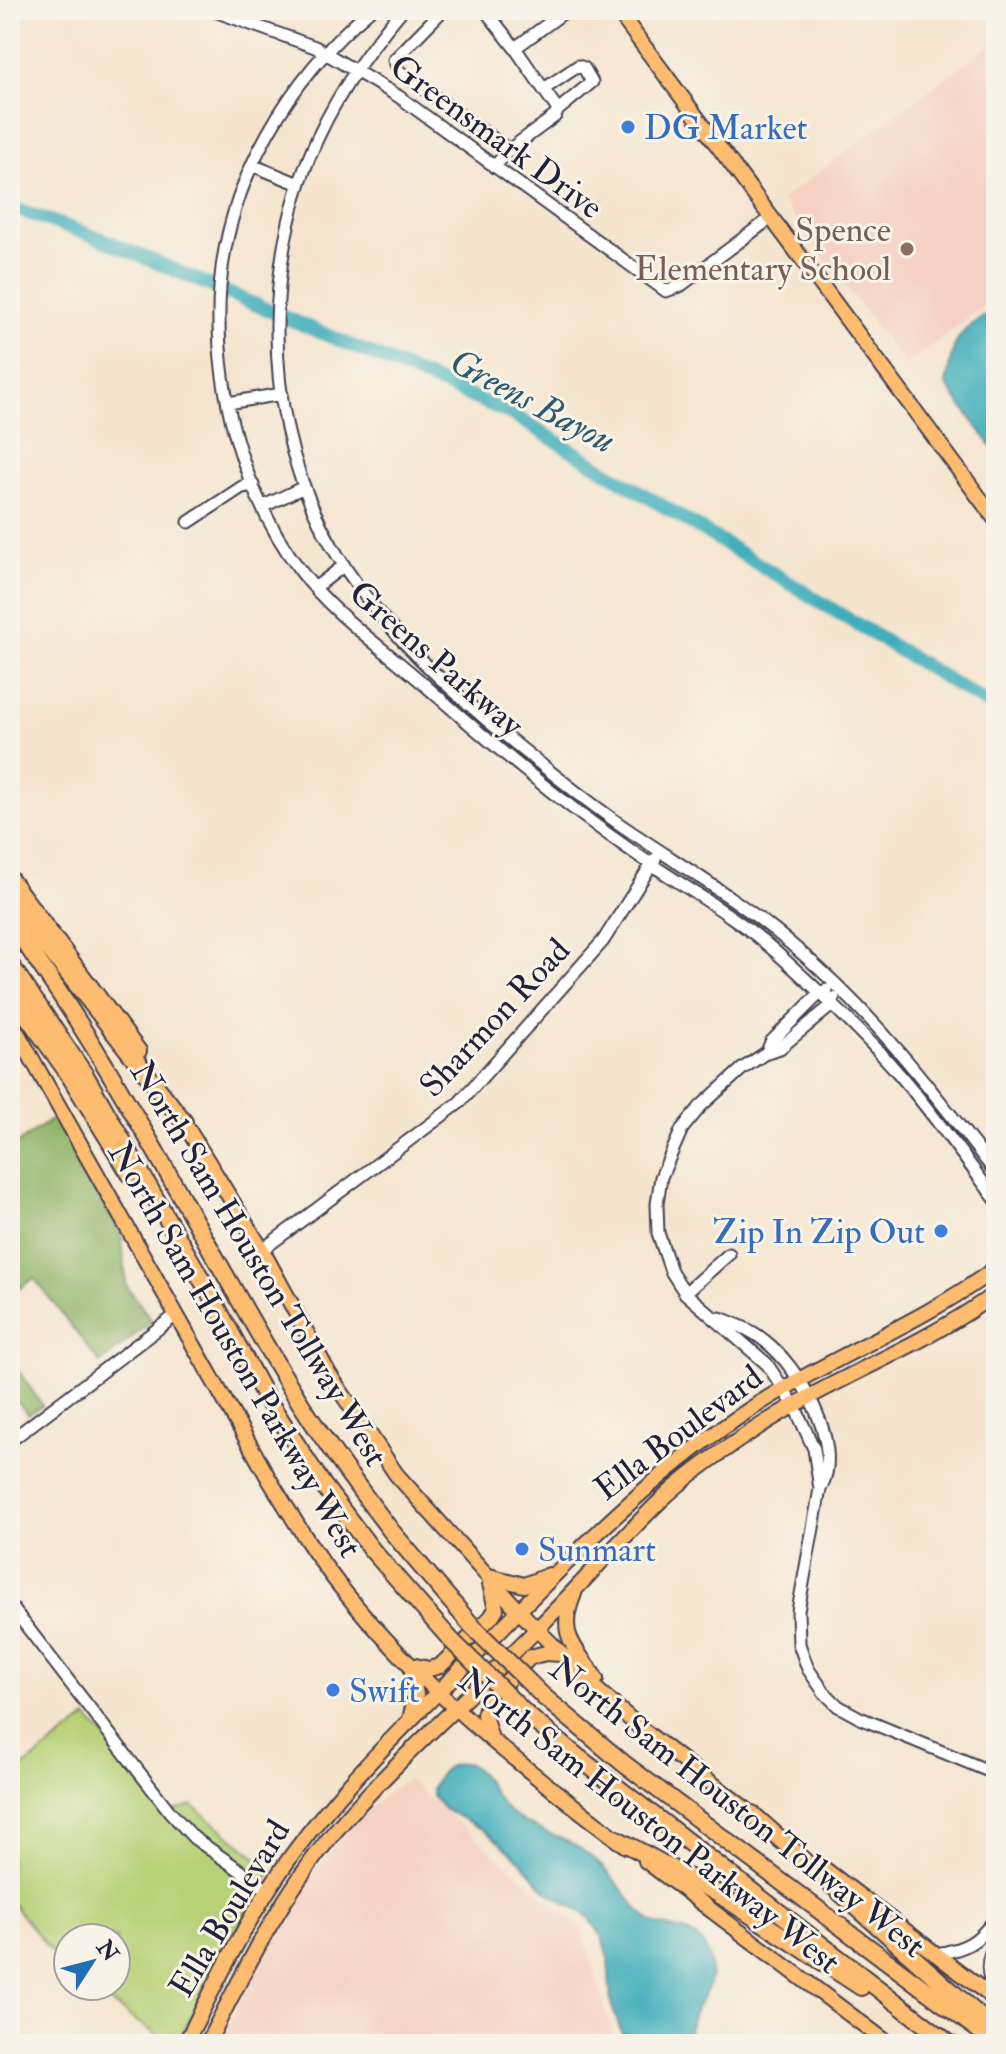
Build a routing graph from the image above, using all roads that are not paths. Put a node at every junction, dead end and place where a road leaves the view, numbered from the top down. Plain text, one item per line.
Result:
1 (212, 10) edge
2 (370, 10) edge
3 (402, 10) edge
4 (443, 10) edge
5 (485, 10) edge
6 (567, 10) edge
7 (617, 10) edge
8 (515, 48) junction
9 (325, 53) junction
10 (356, 71) junction
11 (544, 89) junction
12 (558, 110) junction
13 (509, 150) junction
14 (252, 165) junction
15 (494, 167) junction
16 (299, 184) junction
17 (772, 217) junction
18 (282, 394) junction
19 (228, 403) junction
20 (253, 485) junction
21 (304, 487) junction
22 (264, 506) junction
23 (996, 520) edge
24 (189, 522) dead end
25 (342, 567) junction
26 (316, 587) junction
27 (659, 851) junction
28 (651, 865) junction
29 (10, 878) edge
30 (10, 899) edge
31 (758, 918) junction
32 (10, 922) edge
33 (749, 931) junction
34 (10, 964) edge
35 (837, 986) junction
36 (10, 992) edge
37 (820, 993) junction
38 (832, 1005) junction
39 (10, 1020) edge
40 (767, 1052) junction
41 (184, 1122) junction
42 (978, 1149) junction
43 (966, 1159) junction
44 (996, 1173) edge
45 (996, 1200) edge
46 (262, 1250) junction
47 (729, 1254) dead end
48 (996, 1268) edge
49 (685, 1293) junction
50 (996, 1293) edge
51 (211, 1296) junction
52 (176, 1315) junction
53 (713, 1315) junction
54 (905, 1326) junction
55 (915, 1343) junction
56 (800, 1380) junction
57 (784, 1388) junction
58 (809, 1397) junction
59 (794, 1405) junction
60 (10, 1441) edge
61 (672, 1465) junction
62 (683, 1481) junction
63 (820, 1489) junction
64 (610, 1520) junction
65 (627, 1536) junction
66 (568, 1561) junction
67 (487, 1576) junction
68 (577, 1588) junction
69 (10, 1605) edge
70 (519, 1611) junction
71 (536, 1630) junction
72 (560, 1654) junction
73 (411, 1665) junction
74 (438, 1693) junction
75 (612, 1703) junction
76 (455, 1709) junction
77 (409, 1722) junction
78 (492, 1741) junction
79 (996, 1774) edge
80 (752, 1814) junction
81 (617, 1839) junction
82 (268, 1890) junction
83 (284, 1901) junction
84 (996, 1918) edge
85 (996, 1943) edge
86 (936, 1954) junction
87 (996, 1992) edge
88 (996, 2000) edge
89 (996, 2031) edge
90 (996, 2043) edge
91 (185, 2044) edge
92 (207, 2044) edge
93 (889, 2044) edge
94 (949, 2044) edge

1 - 9 street, Greensmark Drive
2 - 9 street, Greens Parkway
3 - 10 street, Greens Parkway
4 - 13 street
5 - 8 street
6 - 8 street
7 - 17 main road
8 - 11 street
9 - 10 street, Greensmark Drive
9 - 14 street, Greens Parkway
10 - 15 street, Greensmark Drive
10 - 16 street, Greens Parkway
11 - 12 street
11 - 12 street
12 - 13 street
13 - 15 street
14 - 16 street
14 - 19 street, Greens Parkway
15 - 17 street, Greensmark Drive
16 - 18 street, Greens Parkway
17 - 23 main road
18 - 19 street
18 - 21 street, Greens Parkway
19 - 20 street, Greens Parkway
20 - 22 street, Greens Parkway
20 - 24 street
21 - 22 street
21 - 25 street, Greens Parkway
22 - 26 street, Greens Parkway
25 - 26 street
25 - 27 street, Greens Parkway
26 - 28 street, Greens Parkway
27 - 28 street, Sharmon Road
27 - 31 street, Greens Parkway
28 - 33 street, Greens Parkway
28 - 46 street, Sharmon Road
29 - 41 main road, North Sam Houston Parkway West
30 - 41 highway
31 - 33 street
31 - 35 street, Greens Parkway
32 - 90 highway, North Sam Houston Tollway West, bridge
33 - 37 street, Greens Parkway
34 - 51 highway, North Sam Houston Tollway West
35 - 37 street
35 - 38 street
35 - 42 street, Greens Parkway
36 - 51 highway
37 - 38 street, Greens Parkway
37 - 40 street
38 - 40 street
38 - 43 street, Greens Parkway
39 - 52 main road, North Sam Houston Parkway West
40 - 49 street
41 - 46 main road, North Sam Houston Parkway West
42 - 43 street
42 - 44 street, Greens Parkway
43 - 45 street, Greens Parkway
46 - 67 main road, North Sam Houston Parkway West
47 - 49 street
48 - 54 main road, Ella Boulevard
49 - 53 street
50 - 55 main road, Ella Boulevard
51 - 94 highway, North Sam Houston Parkway West, bridge
52 - 60 street
52 - 73 main road, North Sam Houston Parkway West
53 - 56 street
53 - 57 street
54 - 55 main road
54 - 56 main road, Ella Boulevard
55 - 58 main road, Ella Boulevard
56 - 57 main road, Ella Boulevard
56 - 58 street
57 - 59 street
57 - 61 main road, Ella Boulevard
58 - 59 main road, Ella Boulevard
58 - 63 street
59 - 62 main road, Ella Boulevard
59 - 63 street
61 - 62 main road
61 - 64 main road, Ella Boulevard
62 - 65 main road, Ella Boulevard
63 - 79 street
64 - 65 main road
64 - 66 main road, Ella Boulevard
65 - 68 main road, Ella Boulevard
66 - 67 main road
66 - 70 main road, Ella Boulevard
67 - 70 main road, North Sam Houston Parkway West
67 - 73 main road
68 - 71 main road, Ella Boulevard
68 - 75 main road
69 - 82 street
70 - 71 main road, North Sam Houston Parkway West
70 - 74 main road, Ella Boulevard
71 - 72 main road, North Sam Houston Parkway West
71 - 76 main road, Ella Boulevard
72 - 75 main road, North Sam Houston Parkway West
72 - 78 main road
73 - 74 main road, North Sam Houston Parkway West
73 - 77 main road
74 - 76 main road, North Sam Houston Parkway West
74 - 77 main road, Ella Boulevard
75 - 80 main road, North Sam Houston Parkway West
76 - 78 main road, North Sam Houston Parkway West
76 - 83 main road, Ella Boulevard
77 - 82 main road, Ella Boulevard
78 - 81 main road, North Sam Houston Parkway West
80 - 86 main road, North Sam Houston Parkway West
80 - 89 highway
81 - 93 main road, North Sam Houston Parkway West
81 - 94 highway
82 - 83 main road
82 - 91 main road, Ella Boulevard
83 - 92 main road, Ella Boulevard
84 - 86 street
85 - 87 street
86 - 88 main road, North Sam Houston Parkway West

